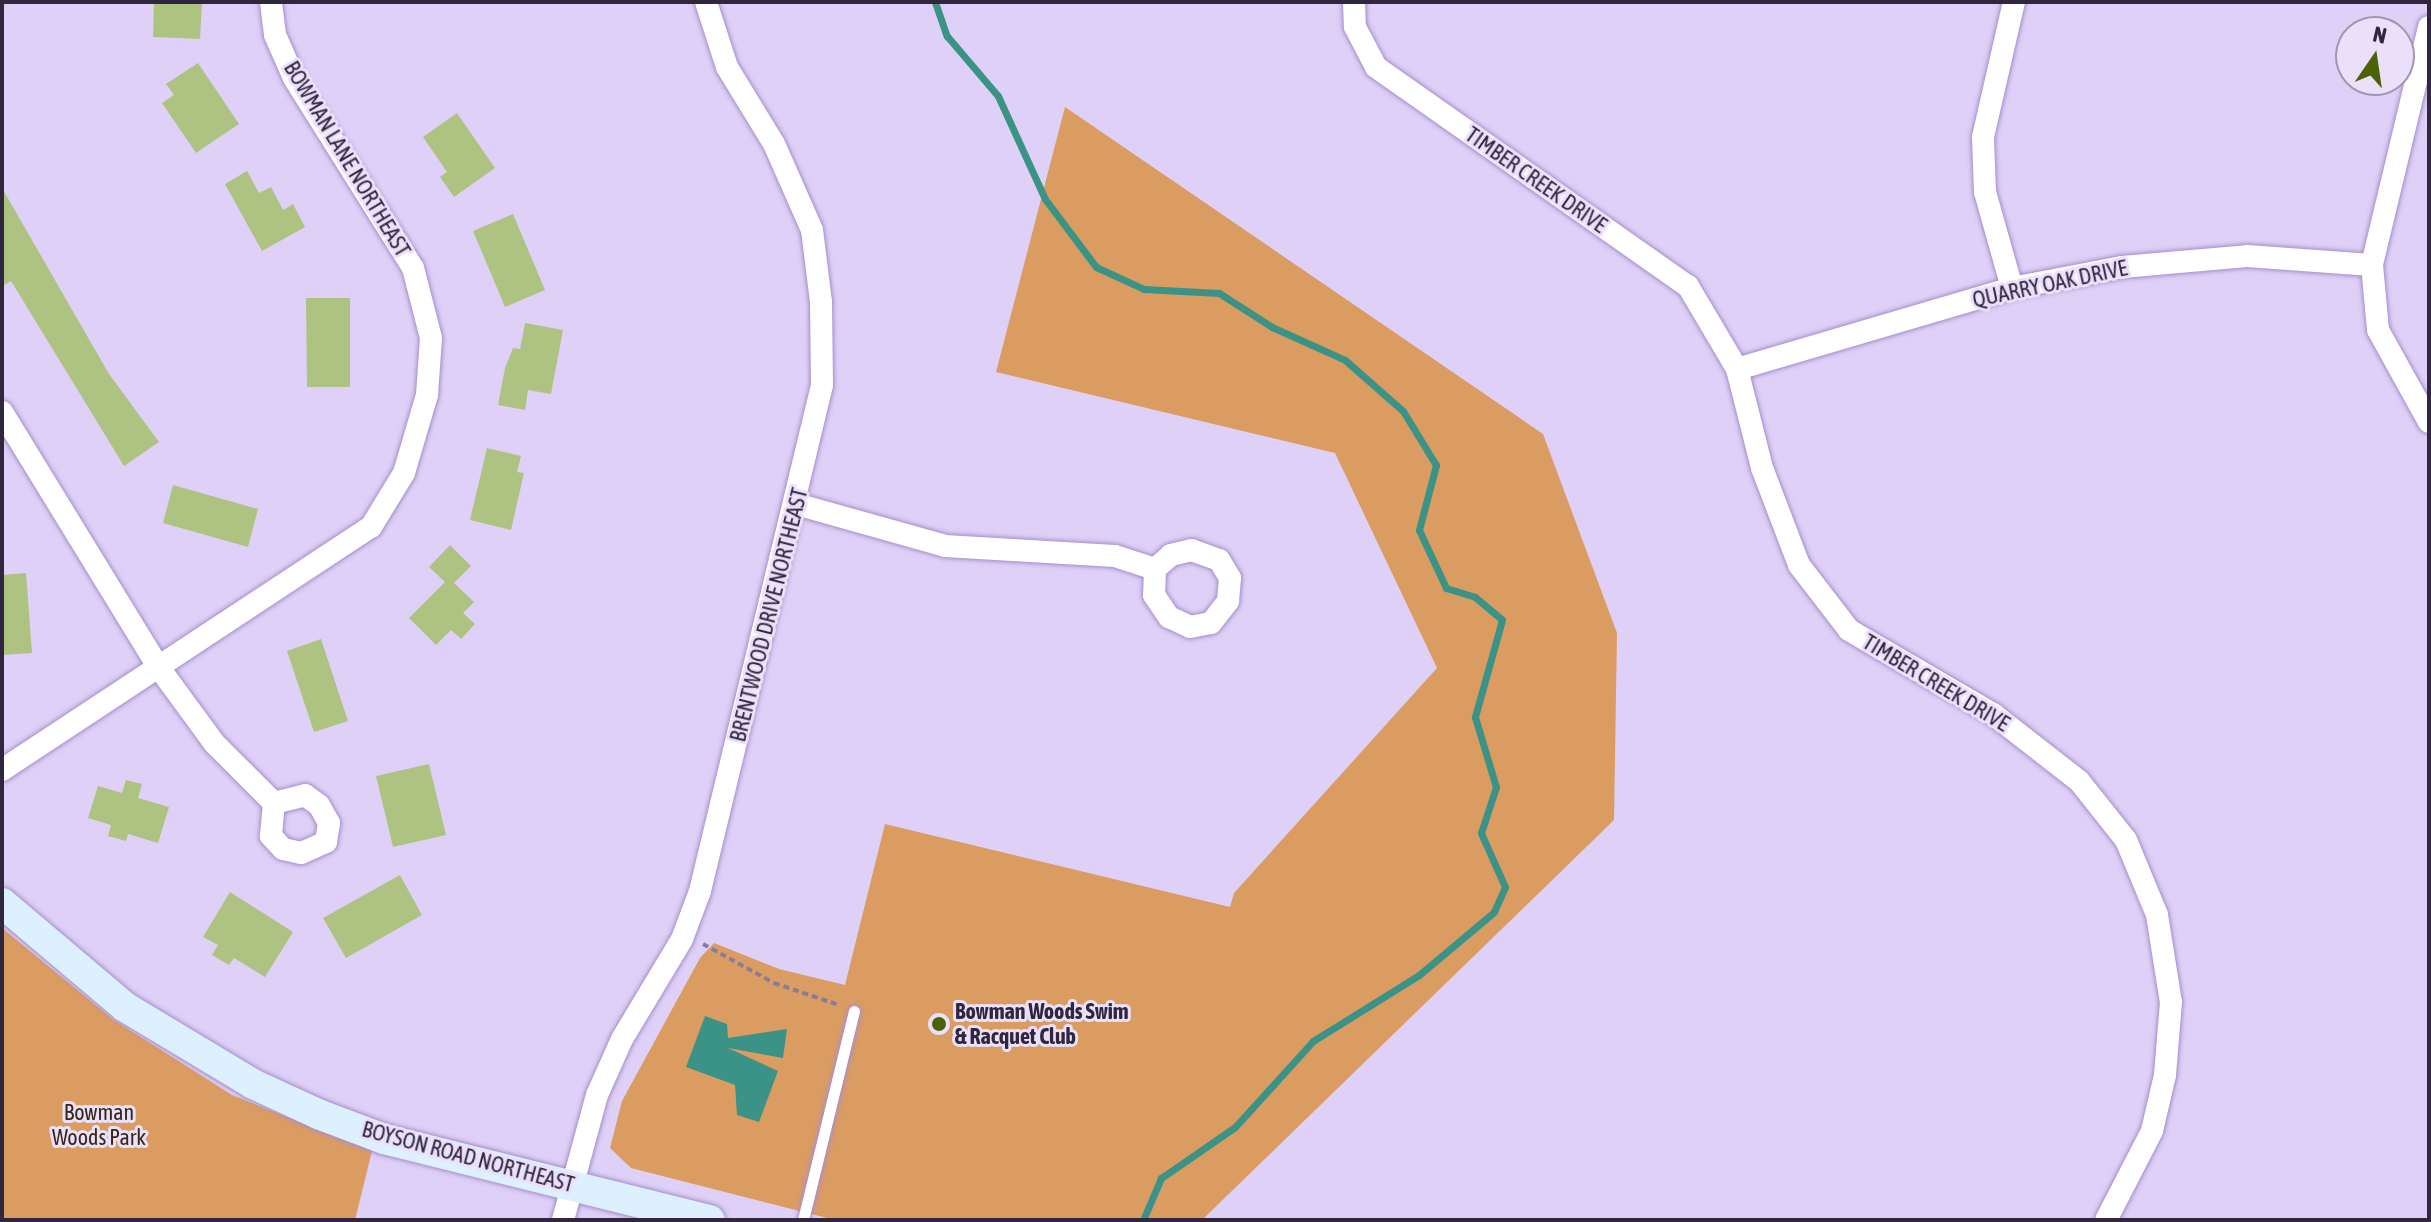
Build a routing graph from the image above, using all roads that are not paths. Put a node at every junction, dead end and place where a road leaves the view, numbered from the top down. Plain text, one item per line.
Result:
1 (271, 2) edge
2 (706, 2) edge
3 (1354, 2) edge
4 (2014, 2) edge
5 (2429, 27) edge
6 (2372, 265) junction
7 (2012, 288) junction
8 (1737, 369) junction
9 (2, 412) edge
10 (2429, 422) edge
11 (796, 504) junction
12 (1155, 569) dead end
13 (157, 665) junction
14 (2, 770) edge
15 (274, 803) dead end
16 (2, 903) edge
17 (854, 1011) road end
18 (572, 1185) junction
19 (563, 1220) edge
20 (710, 1220) edge
21 (803, 1220) edge
22 (2106, 1220) edge

1 - 13 street, BOWMAN LANE NORTHEAST
2 - 11 street, BRENTWOOD DRIVE NORTHEAST
3 - 8 street, TIMBER CREEK DRIVE
4 - 7 street
5 - 6 street
6 - 7 street, QUARRY OAK DRIVE
6 - 10 street
7 - 8 street, QUARRY OAK DRIVE
8 - 22 street, TIMBER CREEK DRIVE
9 - 13 street
11 - 12 street
11 - 18 street, BRENTWOOD DRIVE NORTHEAST
13 - 14 street, BOWMAN LANE NORTHEAST
13 - 15 street
16 - 18 main road, BOYSON ROAD NORTHEAST
17 - 21 lane
18 - 19 street, BRENTWOOD DRIVE NORTHEAST
18 - 20 main road, BOYSON ROAD NORTHEAST

